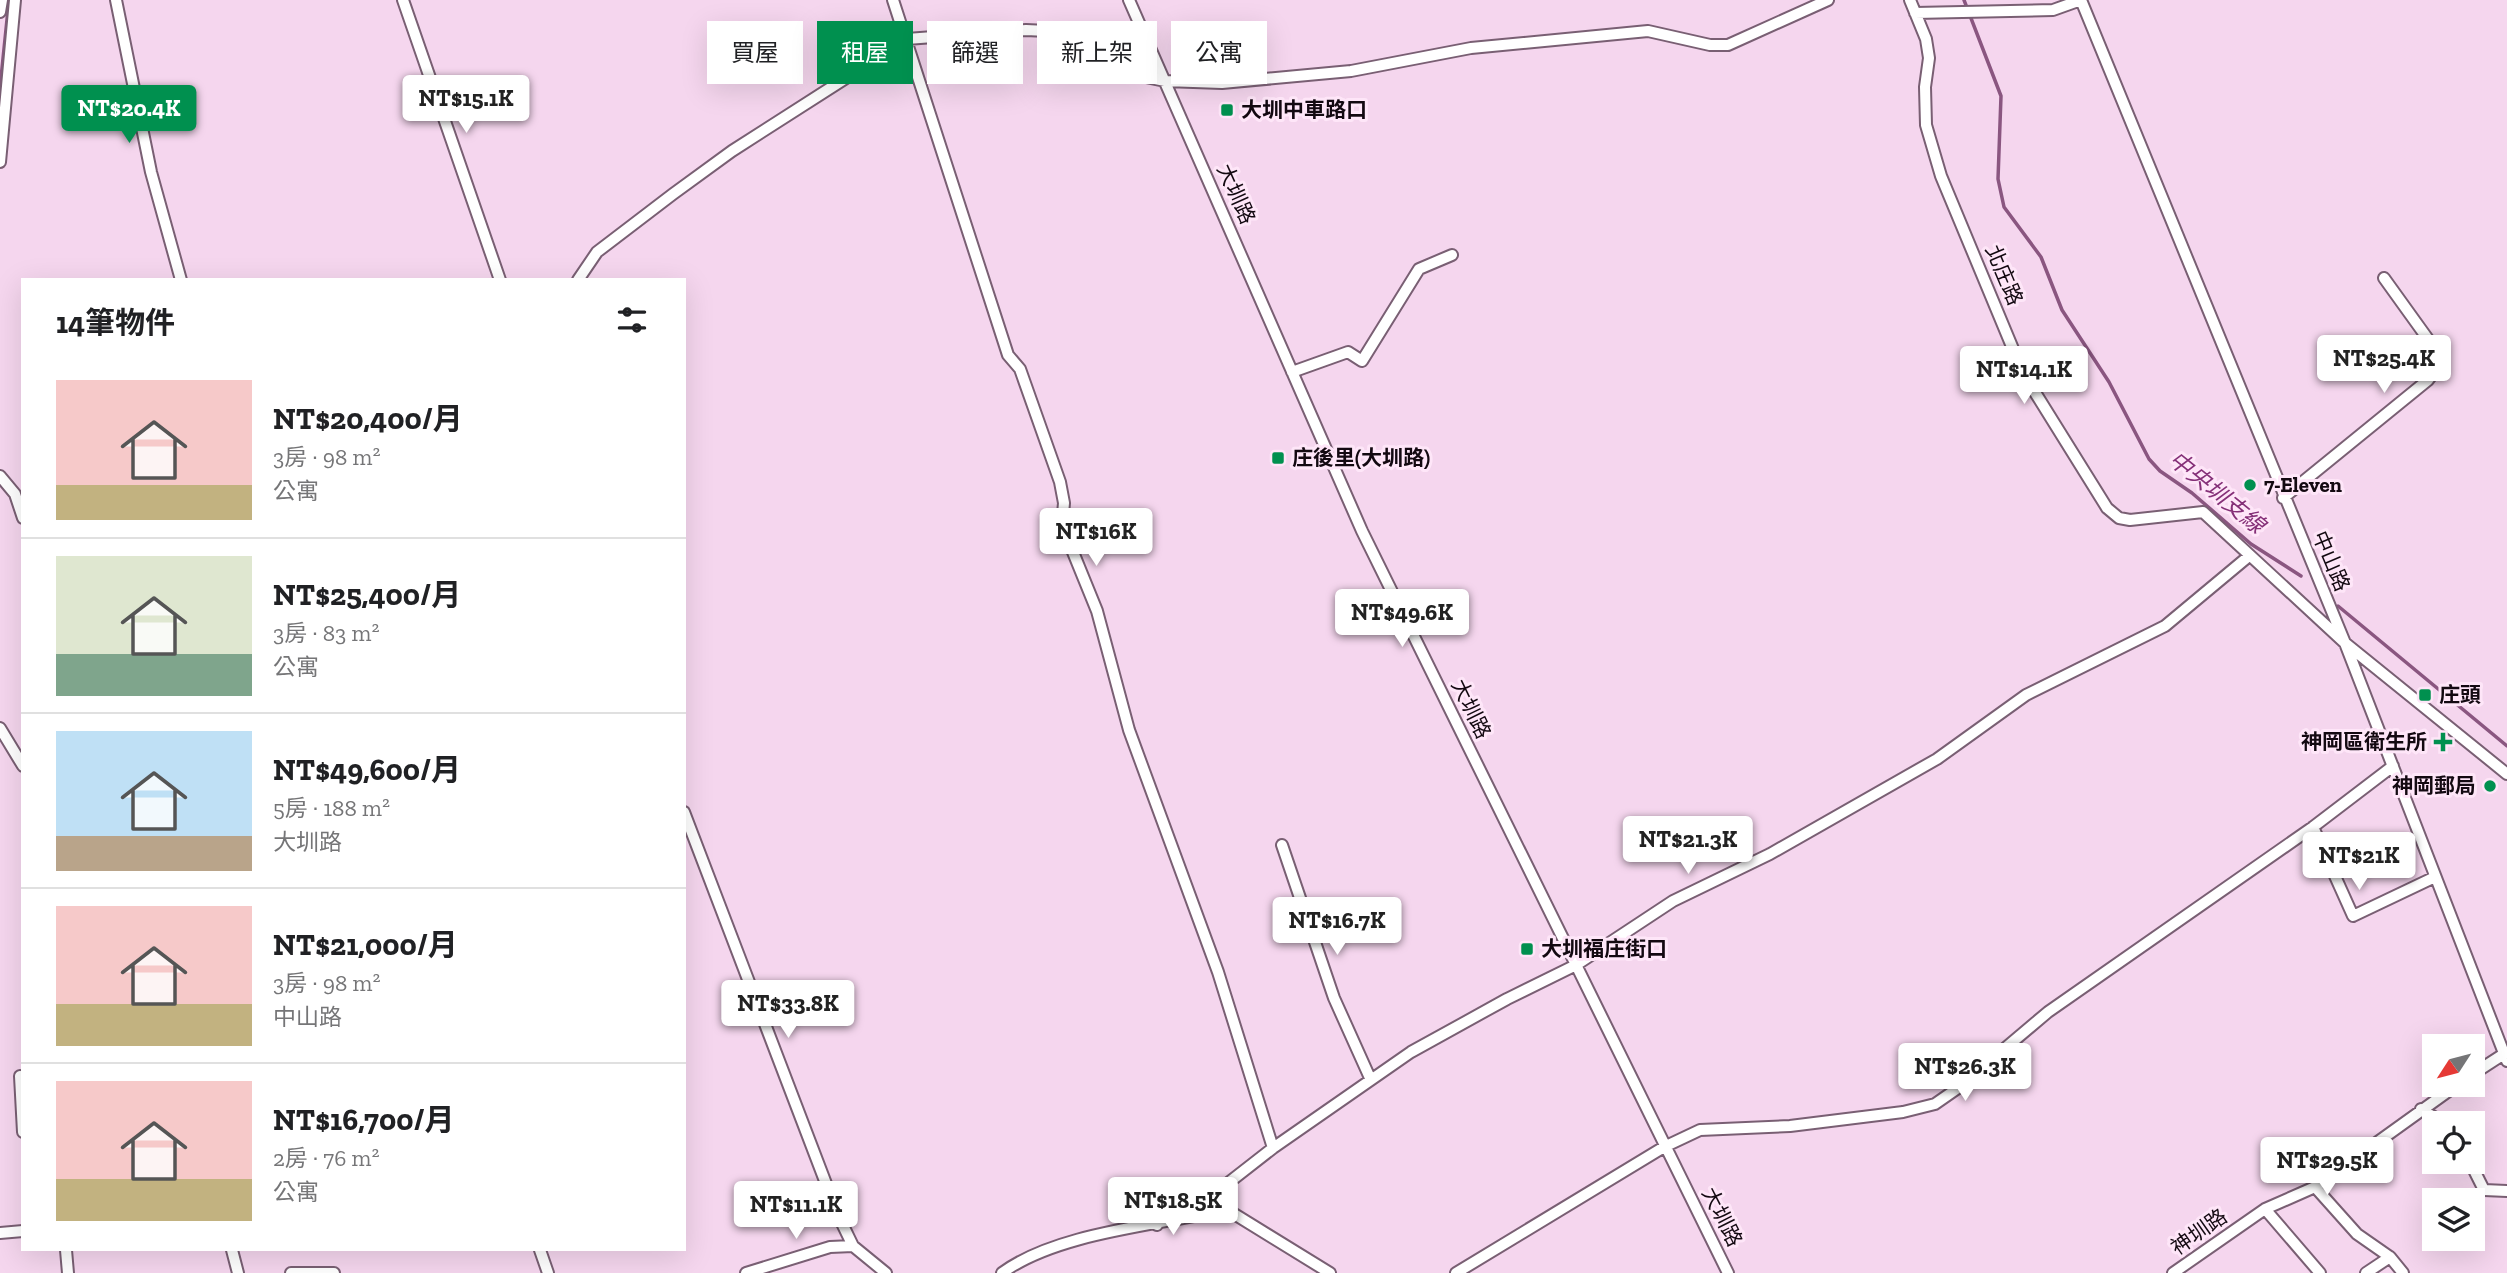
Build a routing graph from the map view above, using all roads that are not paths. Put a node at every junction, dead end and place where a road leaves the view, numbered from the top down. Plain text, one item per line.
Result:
1 (2, 0) edge
2 (15, 0) edge
3 (116, 0) edge
4 (403, 0) edge
5 (893, 0) edge
6 (1129, 0) edge
7 (1828, 0) edge
8 (1910, 0) edge
9 (2081, 0) edge
10 (0, 12) edge
11 (1915, 13) junction
12 (901, 21) edge
13 (913, 39) edge
14 (913, 58) edge
15 (1165, 81) junction
16 (837, 84) edge
17 (0, 162) edge
18 (1451, 255) dead end
19 (180, 278) edge
20 (499, 278) edge
21 (579, 278) edge
22 (2384, 278) dead end
23 (1292, 372) junction
24 (0, 476) edge
25 (2283, 498) junction
26 (21, 512) edge
27 (2249, 556) junction
28 (2345, 643) junction
29 (0, 728) edge
30 (21, 763) edge
31 (2392, 766) junction
32 (2507, 775) edge
33 (686, 817) edge
34 (2313, 827) junction
35 (1282, 845) dead end
36 (2435, 877) junction
37 (1576, 965) junction
38 (2506, 1055) edge
39 (2485, 1067) edge
40 (20, 1076) dead end
41 (1370, 1078) junction
42 (21, 1095) edge
43 (2439, 1097) edge
44 (2421, 1109) junction
45 (2424, 1111) edge
46 (1664, 1147) junction
47 (1273, 1148) junction
48 (2476, 1174) edge
49 (2315, 1186) junction
50 (2505, 1191) edge
51 (2265, 1209) junction
52 (1157, 1225) junction
53 (21, 1231) edge
54 (0, 1233) edge
55 (853, 1246) junction
56 (65, 1251) edge
57 (232, 1251) edge
58 (540, 1251) edge
59 (2390, 1257) junction
60 (68, 1273) edge
61 (238, 1273) edge
62 (290, 1273) edge
63 (334, 1273) edge
64 (548, 1273) edge
65 (746, 1273) edge
66 (886, 1273) edge
67 (1002, 1273) edge
68 (1330, 1273) edge
69 (1457, 1273) edge
70 (1728, 1273) edge
71 (2173, 1273) edge
72 (2320, 1273) edge
73 (2366, 1273) edge
74 (2403, 1273) edge

1 - 10 street
2 - 17 street
3 - 19 street
4 - 20 street
5 - 12 street
6 - 15 street, 大圳路
7 - 15 street
8 - 11 street, 北庄路
9 - 11 street
9 - 25 street, 中山路
11 - 27 street, 北庄路
13 - 15 street
14 - 47 street
15 - 23 street, 大圳路
16 - 21 street
18 - 23 street
22 - 25 street
23 - 37 street, 大圳路
24 - 26 street
25 - 28 street, 中山路
27 - 28 street, 北庄路
27 - 37 street
28 - 31 street, 中山路
28 - 32 street, 北庄路
29 - 30 street
31 - 34 street
31 - 36 street, 中山路
33 - 55 street
34 - 36 street
34 - 46 street
35 - 41 street
36 - 38 street, 中山路
37 - 41 street
37 - 46 street, 大圳路
38 - 39 street
40 - 42 street
41 - 47 street
43 - 44 street, 神圳路
44 - 45 street
44 - 49 street, 神圳路
46 - 69 street
46 - 70 street, 大圳路
47 - 52 street
48 - 50 street
49 - 51 street, 神圳路
49 - 59 street
51 - 71 street, 神圳路
51 - 72 street
52 - 67 street
52 - 68 street
53 - 54 street
55 - 65 street
55 - 66 street
56 - 60 street
57 - 61 street
58 - 64 street
59 - 73 street
59 - 74 street
62 - 63 street

